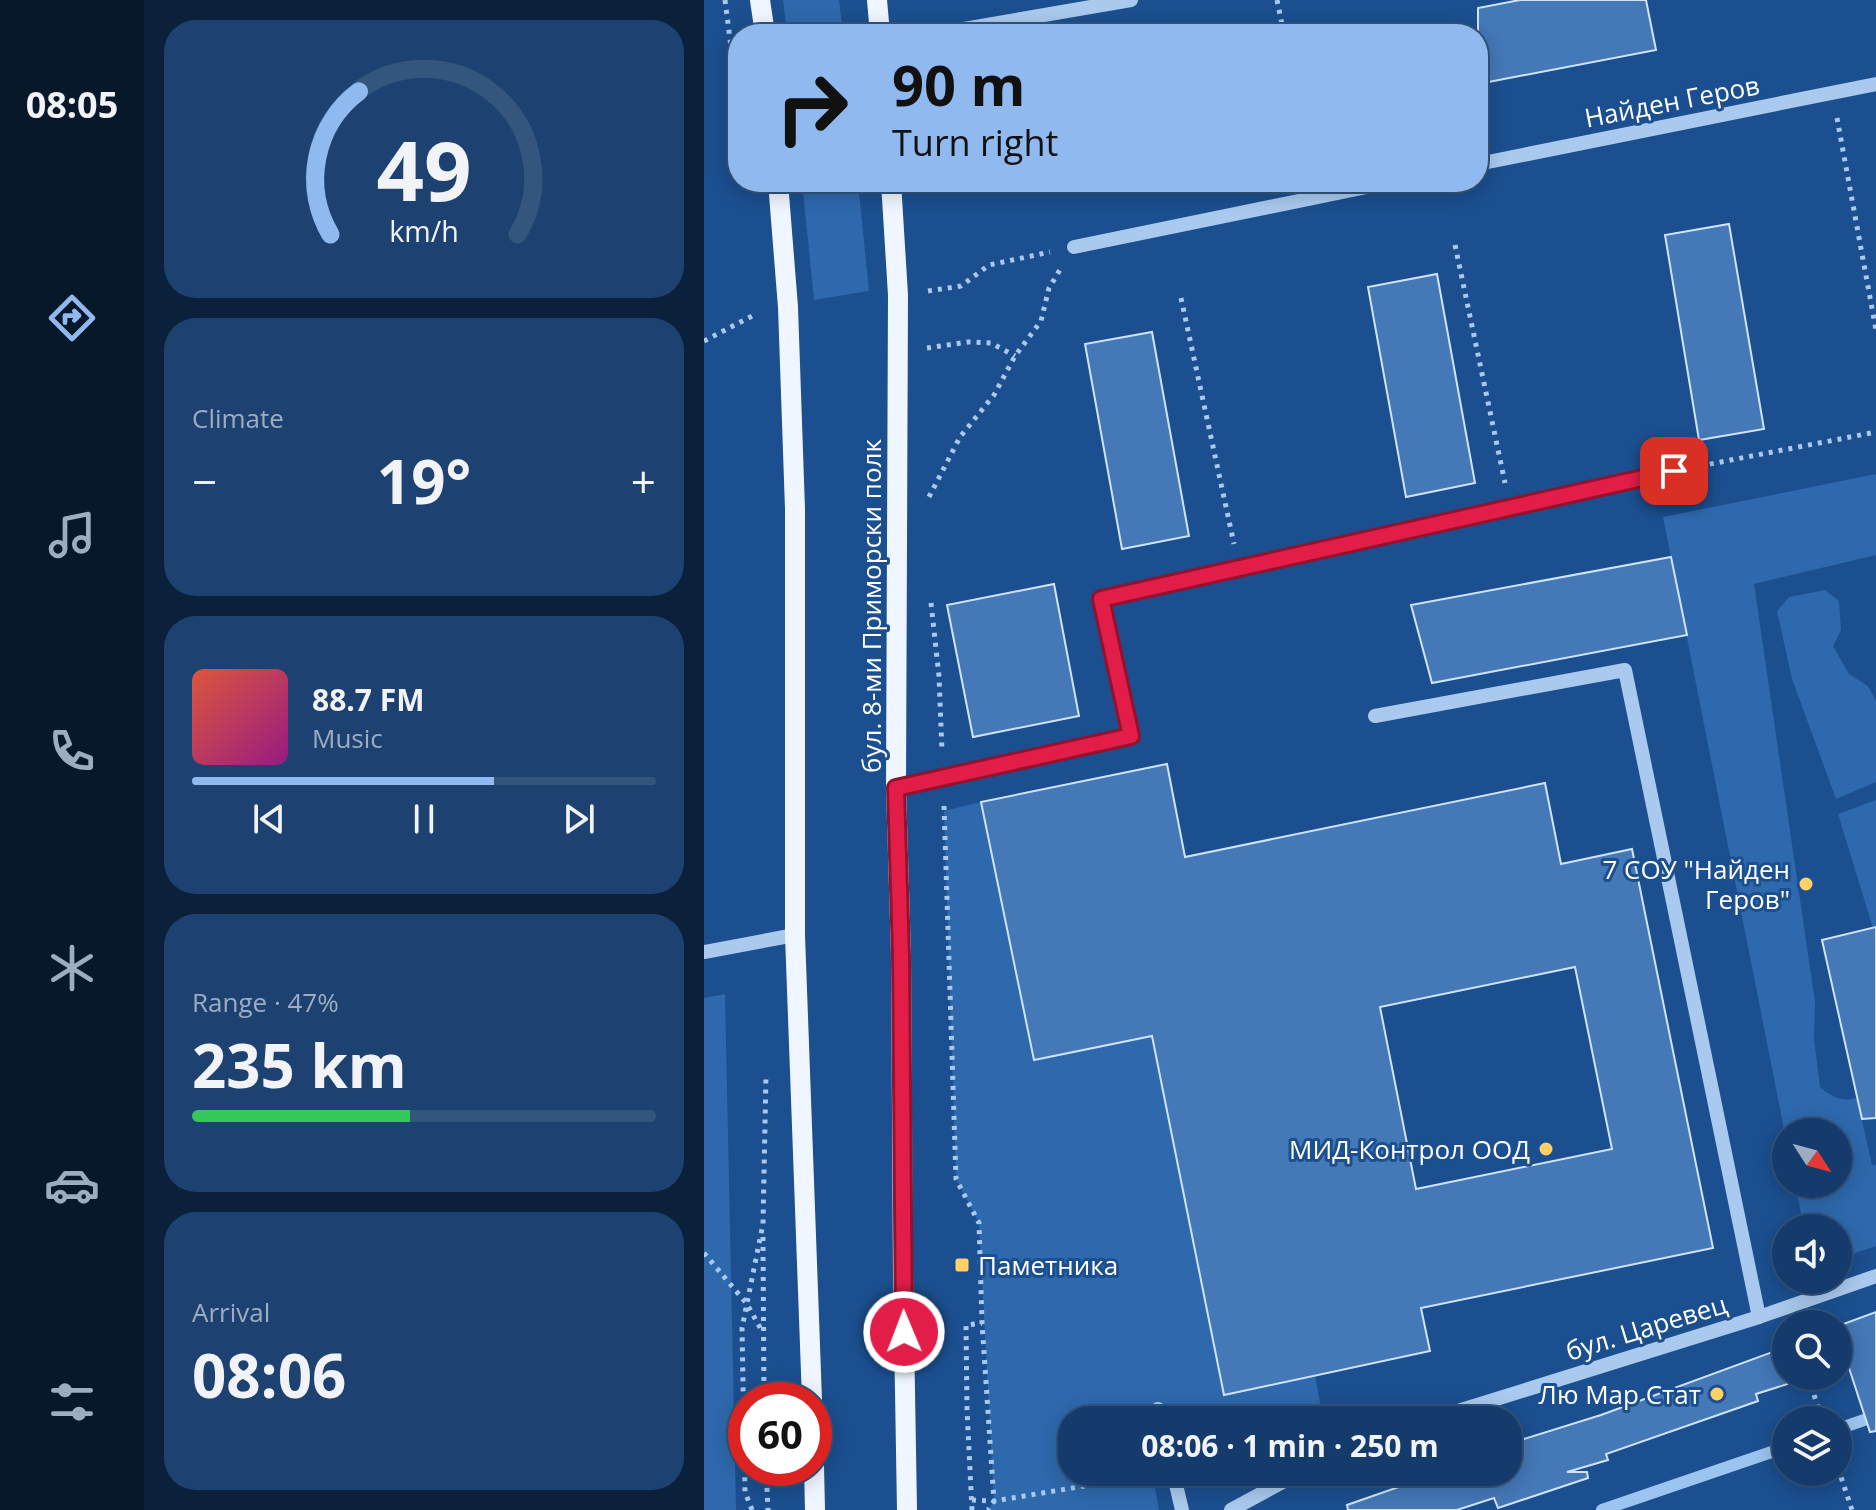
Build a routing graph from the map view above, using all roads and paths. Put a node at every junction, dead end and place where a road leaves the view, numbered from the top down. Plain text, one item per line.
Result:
1 (725, 0) edge
2 (760, 0) edge
3 (877, 0) edge
4 (1131, 0) edge
5 (1277, 0) edge
6 (728, 24) edge
7 (764, 24) edge
8 (879, 24) edge
9 (993, 24) edge
10 (1282, 24) edge
11 (1876, 84) edge
12 (1833, 93) junction
13 (1488, 162) edge
14 (779, 192) edge
15 (892, 192) edge
16 (1342, 192) edge
17 (1455, 245) dead end
18 (1074, 247) junction
19 (1181, 298) dead end
20 (927, 305) dead end
21 (788, 307) junction
22 (1876, 330) edge
23 (927, 334) dead end
24 (704, 341) edge
25 (1015, 356) junction
26 (1876, 432) edge
27 (1674, 471) joint
28 (928, 484) dead end
29 (1510, 508) junction
30 (1239, 568) junction
31 (929, 589) dead end
32 (1375, 716) dead end
33 (943, 778) junction
34 (896, 788) junction
35 (795, 935) junction
36 (704, 952) edge
37 (763, 1224) dead end
38 (704, 1253) edge
39 (1876, 1276) edge
40 (1759, 1317) junction
41 (982, 1323) junction
42 (763, 1333) junction
43 (764, 1382) edge
44 (811, 1382) edge
45 (1474, 1406) edge
46 (767, 1486) edge
47 (814, 1486) edge
48 (1085, 1486) edge
49 (1176, 1486) edge
50 (1275, 1486) edge
51 (1844, 1486) edge
52 (972, 1500) junction
53 (994, 1501) junction
54 (768, 1510) edge
55 (815, 1510) edge
56 (907, 1510) edge
57 (972, 1510) edge
58 (988, 1510) edge
59 (1182, 1510) edge
60 (1231, 1510) edge
61 (1852, 1510) edge

1 - 6 path
2 - 7 main road
3 - 8 main road
4 - 9 street
5 - 10 path
11 - 12 street, Найден Геров
12 - 13 street, Найден Геров
12 - 22 path
14 - 21 main road
15 - 34 main road, бул. 8-ми Приморски полк
16 - 18 street
17 - 29 path
18 - 20 path
18 - 25 path
19 - 30 path
21 - 24 path
21 - 35 main road
23 - 25 path
25 - 28 path
26 - 27 path
27 - 29 street
29 - 30 street
30 - 33 street
31 - 33 path
32 - 40 street
33 - 34 street
33 - 41 path
34 - 56 main road, бул. 8-ми Приморски полк
35 - 36 street
35 - 44 main road
37 - 42 path
38 - 42 path
39 - 40 street, бул. Царевец
40 - 45 street, бул. Царевец
41 - 52 path
41 - 53 path
42 - 43 path
46 - 54 path
47 - 55 main road
48 - 53 path
49 - 59 street
50 - 60 street
51 - 61 path
52 - 53 path
52 - 57 path
53 - 58 path

